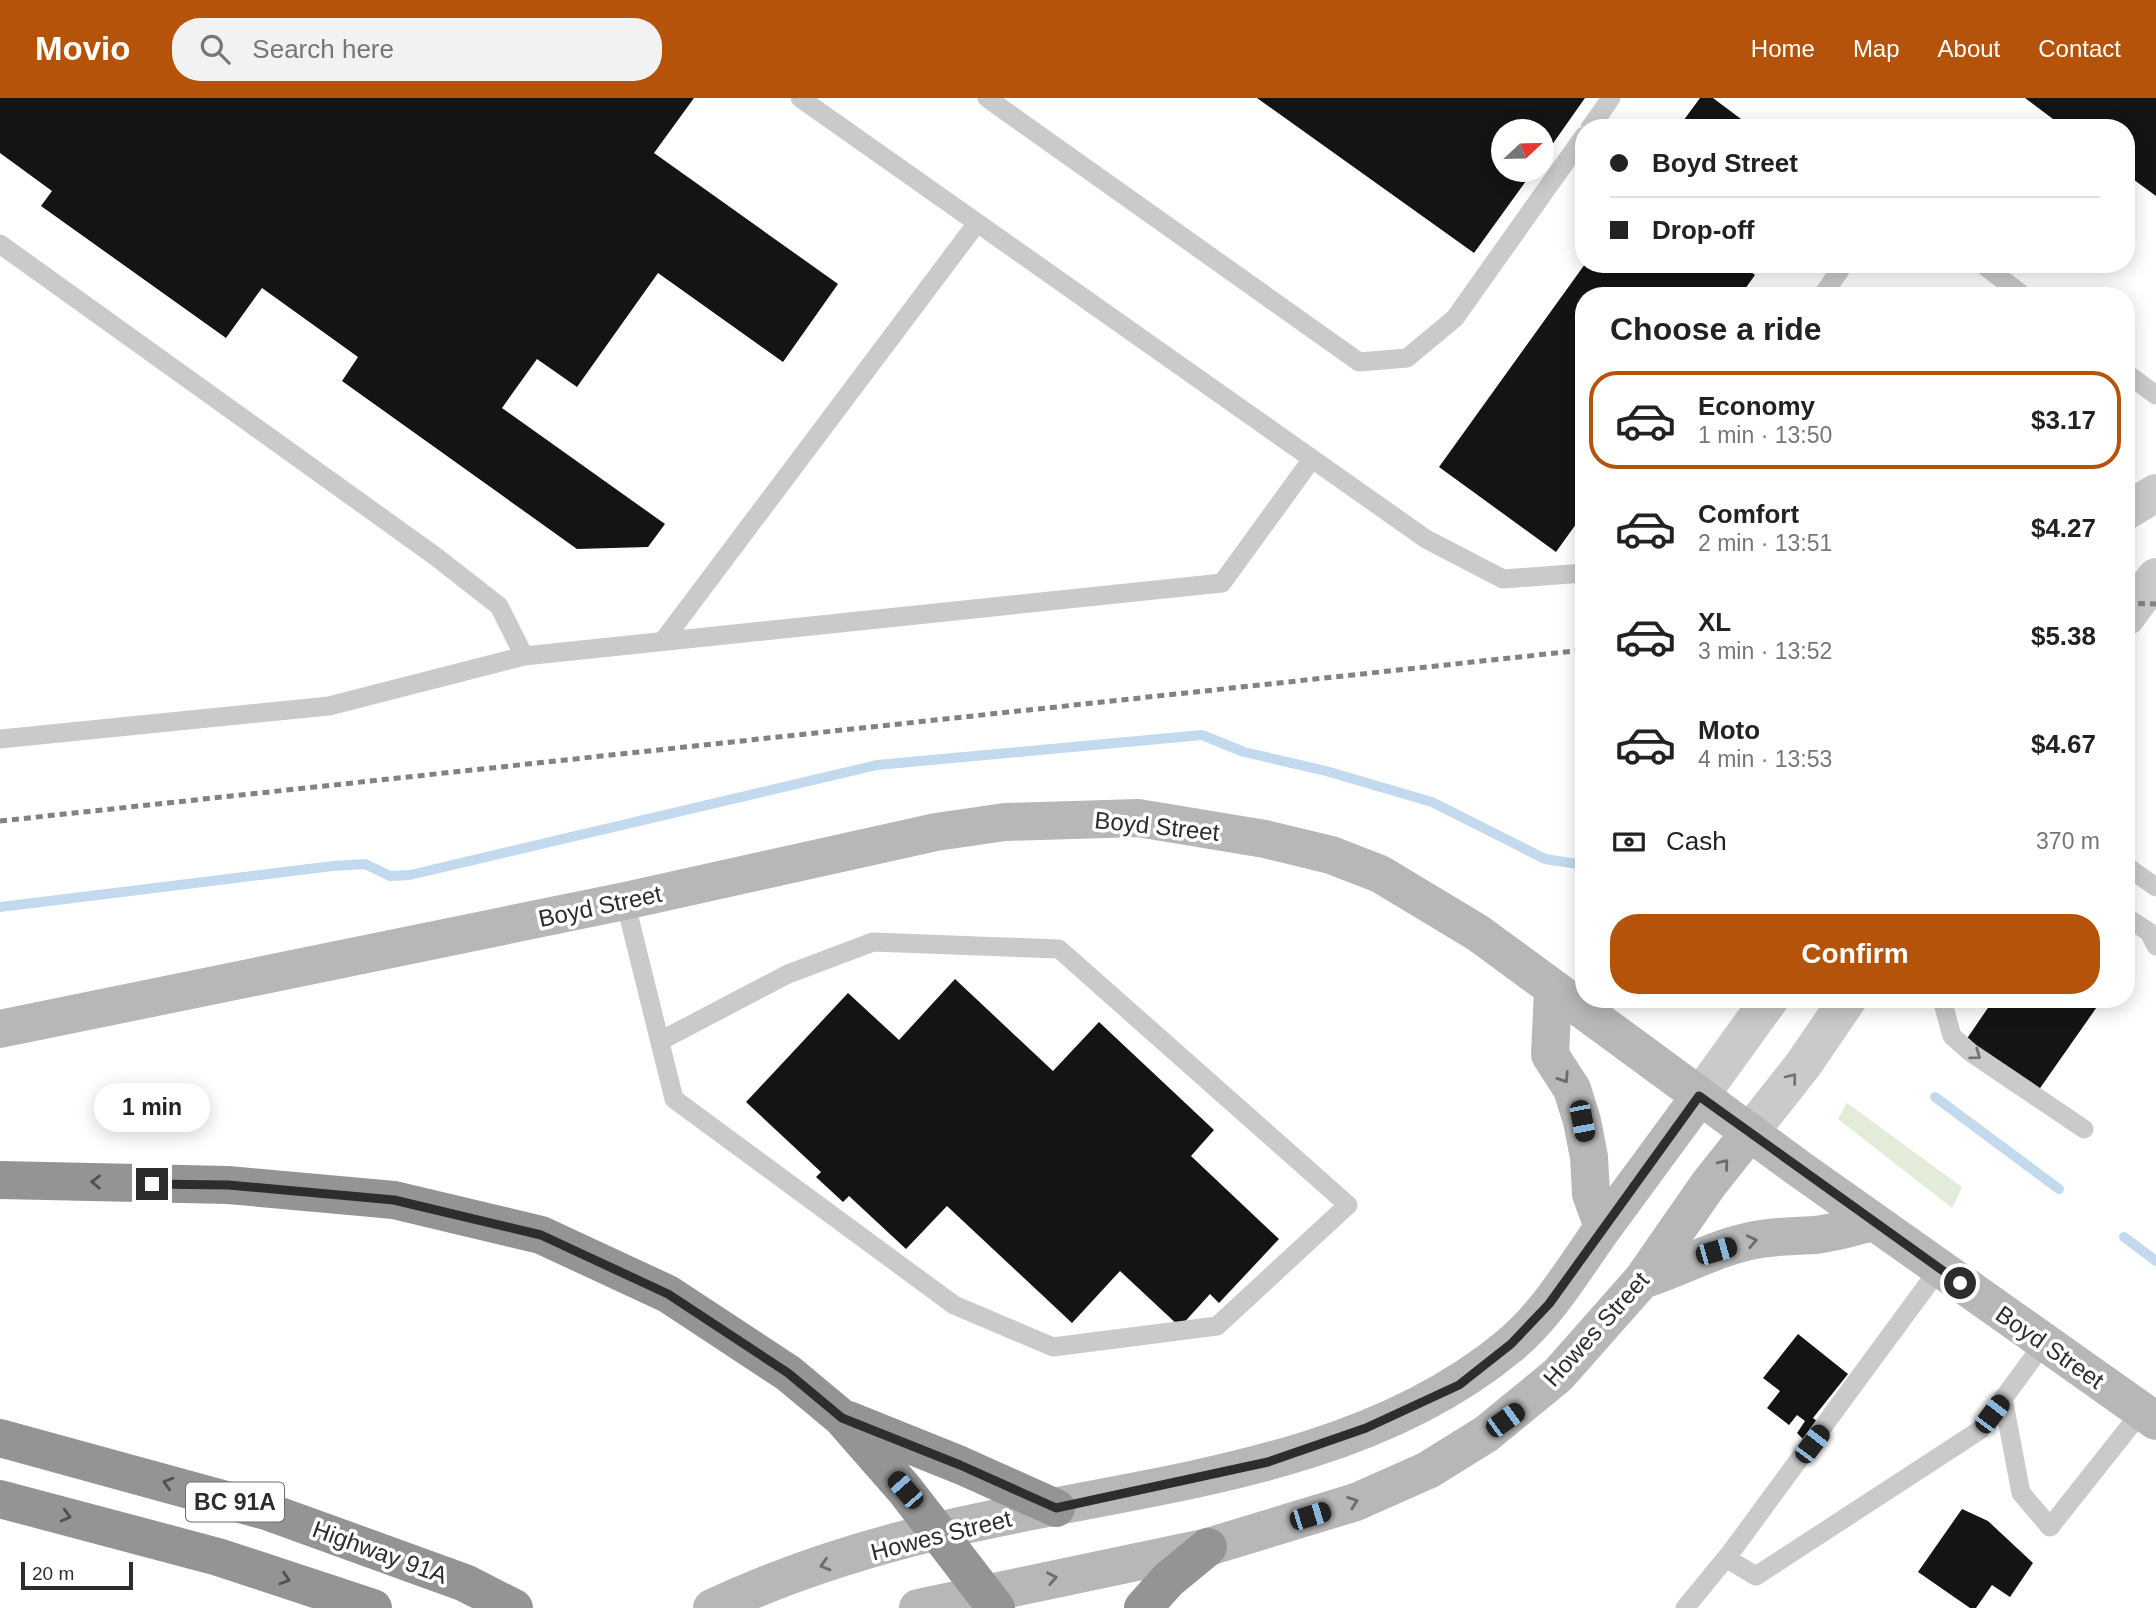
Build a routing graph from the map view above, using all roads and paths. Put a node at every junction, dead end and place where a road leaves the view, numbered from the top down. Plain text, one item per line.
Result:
1 (800, 98) edge
2 (987, 98) edge
3 (1611, 98) edge
4 (1596, 119) edge
5 (1575, 149) edge
6 (977, 223) junction
7 (0, 244) edge
8 (1994, 273) edge
9 (2012, 287) edge
10 (2135, 380) edge
11 (2156, 395) edge
12 (1312, 458) junction
13 (2156, 494) edge
14 (2135, 506) edge
15 (1575, 574) edge
16 (2156, 577) edge
17 (2135, 605) edge
18 (663, 641) junction
19 (524, 656) junction
20 (0, 739) edge
21 (2135, 872) edge
22 (2156, 887) edge
23 (625, 901) junction
24 (2135, 923) edge
25 (2156, 946) edge
26 (1553, 990) junction
27 (1575, 1006) edge
28 (1578, 1008) edge
29 (1763, 1008) edge
30 (1842, 1008) edge
31 (1944, 1008) edge
32 (0, 1029) edge
33 (660, 1041) junction
34 (1699, 1096) junction
35 (2084, 1129) dead end
36 (1750, 1132) junction
37 (0, 1180) edge
38 (1874, 1222) junction
39 (1603, 1227) junction
40 (1939, 1269) junction
41 (1642, 1280) junction
42 (2044, 1343) junction
43 (2003, 1398) junction
44 (2149, 1416) edge
45 (842, 1418) junction
46 (0, 1438) edge
47 (0, 1499) edge
48 (1056, 1508) junction
49 (937, 1531) junction
50 (1208, 1547) junction
51 (1726, 1558) junction
52 (991, 1600) edge
53 (373, 1608) edge
54 (514, 1608) edge
55 (712, 1608) edge
56 (918, 1608) edge
57 (1143, 1608) edge
58 (1685, 1608) edge

1 - 6 lane
2 - 5 lane
3 - 4 lane
6 - 12 lane
6 - 18 lane
7 - 19 lane
8 - 9 lane
10 - 11 lane
12 - 15 lane
12 - 18 lane
13 - 14 street
16 - 17 street
18 - 19 lane
19 - 20 lane
21 - 22 lane
23 - 26 main road, Boyd Street
23 - 32 main road, Boyd Street
23 - 33 lane
24 - 25 lane
26 - 27 main road, Boyd Street
26 -> 39 main road
28 - 34 main road, Boyd Street
29 - 34 street, Howes Street
36 -> 30 street, Howes Street
31 -> 35 lane
33 - 33 lane
34 - 36 main road, Boyd Street
34 - 39 main road, Howes Street
36 - 38 main road, Boyd Street
41 -> 36 main road, Howes Street
45 -> 37 highway
38 - 40 main road, Boyd Street
41 -> 38 main road
39 - 48 main road, Howes Street
40 - 42 main road, Boyd Street
40 - 51 lane
50 -> 41 main road, Howes Street
42 - 43 lane
42 - 44 main road, Boyd Street
43 - 44 lane
43 - 51 lane
45 - 48 highway
45 - 49 highway
54 -> 46 highway, Highway 91A / BC 91A
47 -> 53 highway, BC 91A
48 - 49 main road, Howes Street
49 - 52 highway
49 -> 55 main road, Howes Street
52 -> 50 main road, Howes Street
50 - 57 highway
51 - 58 lane
52 - 56 main road, Howes Street

